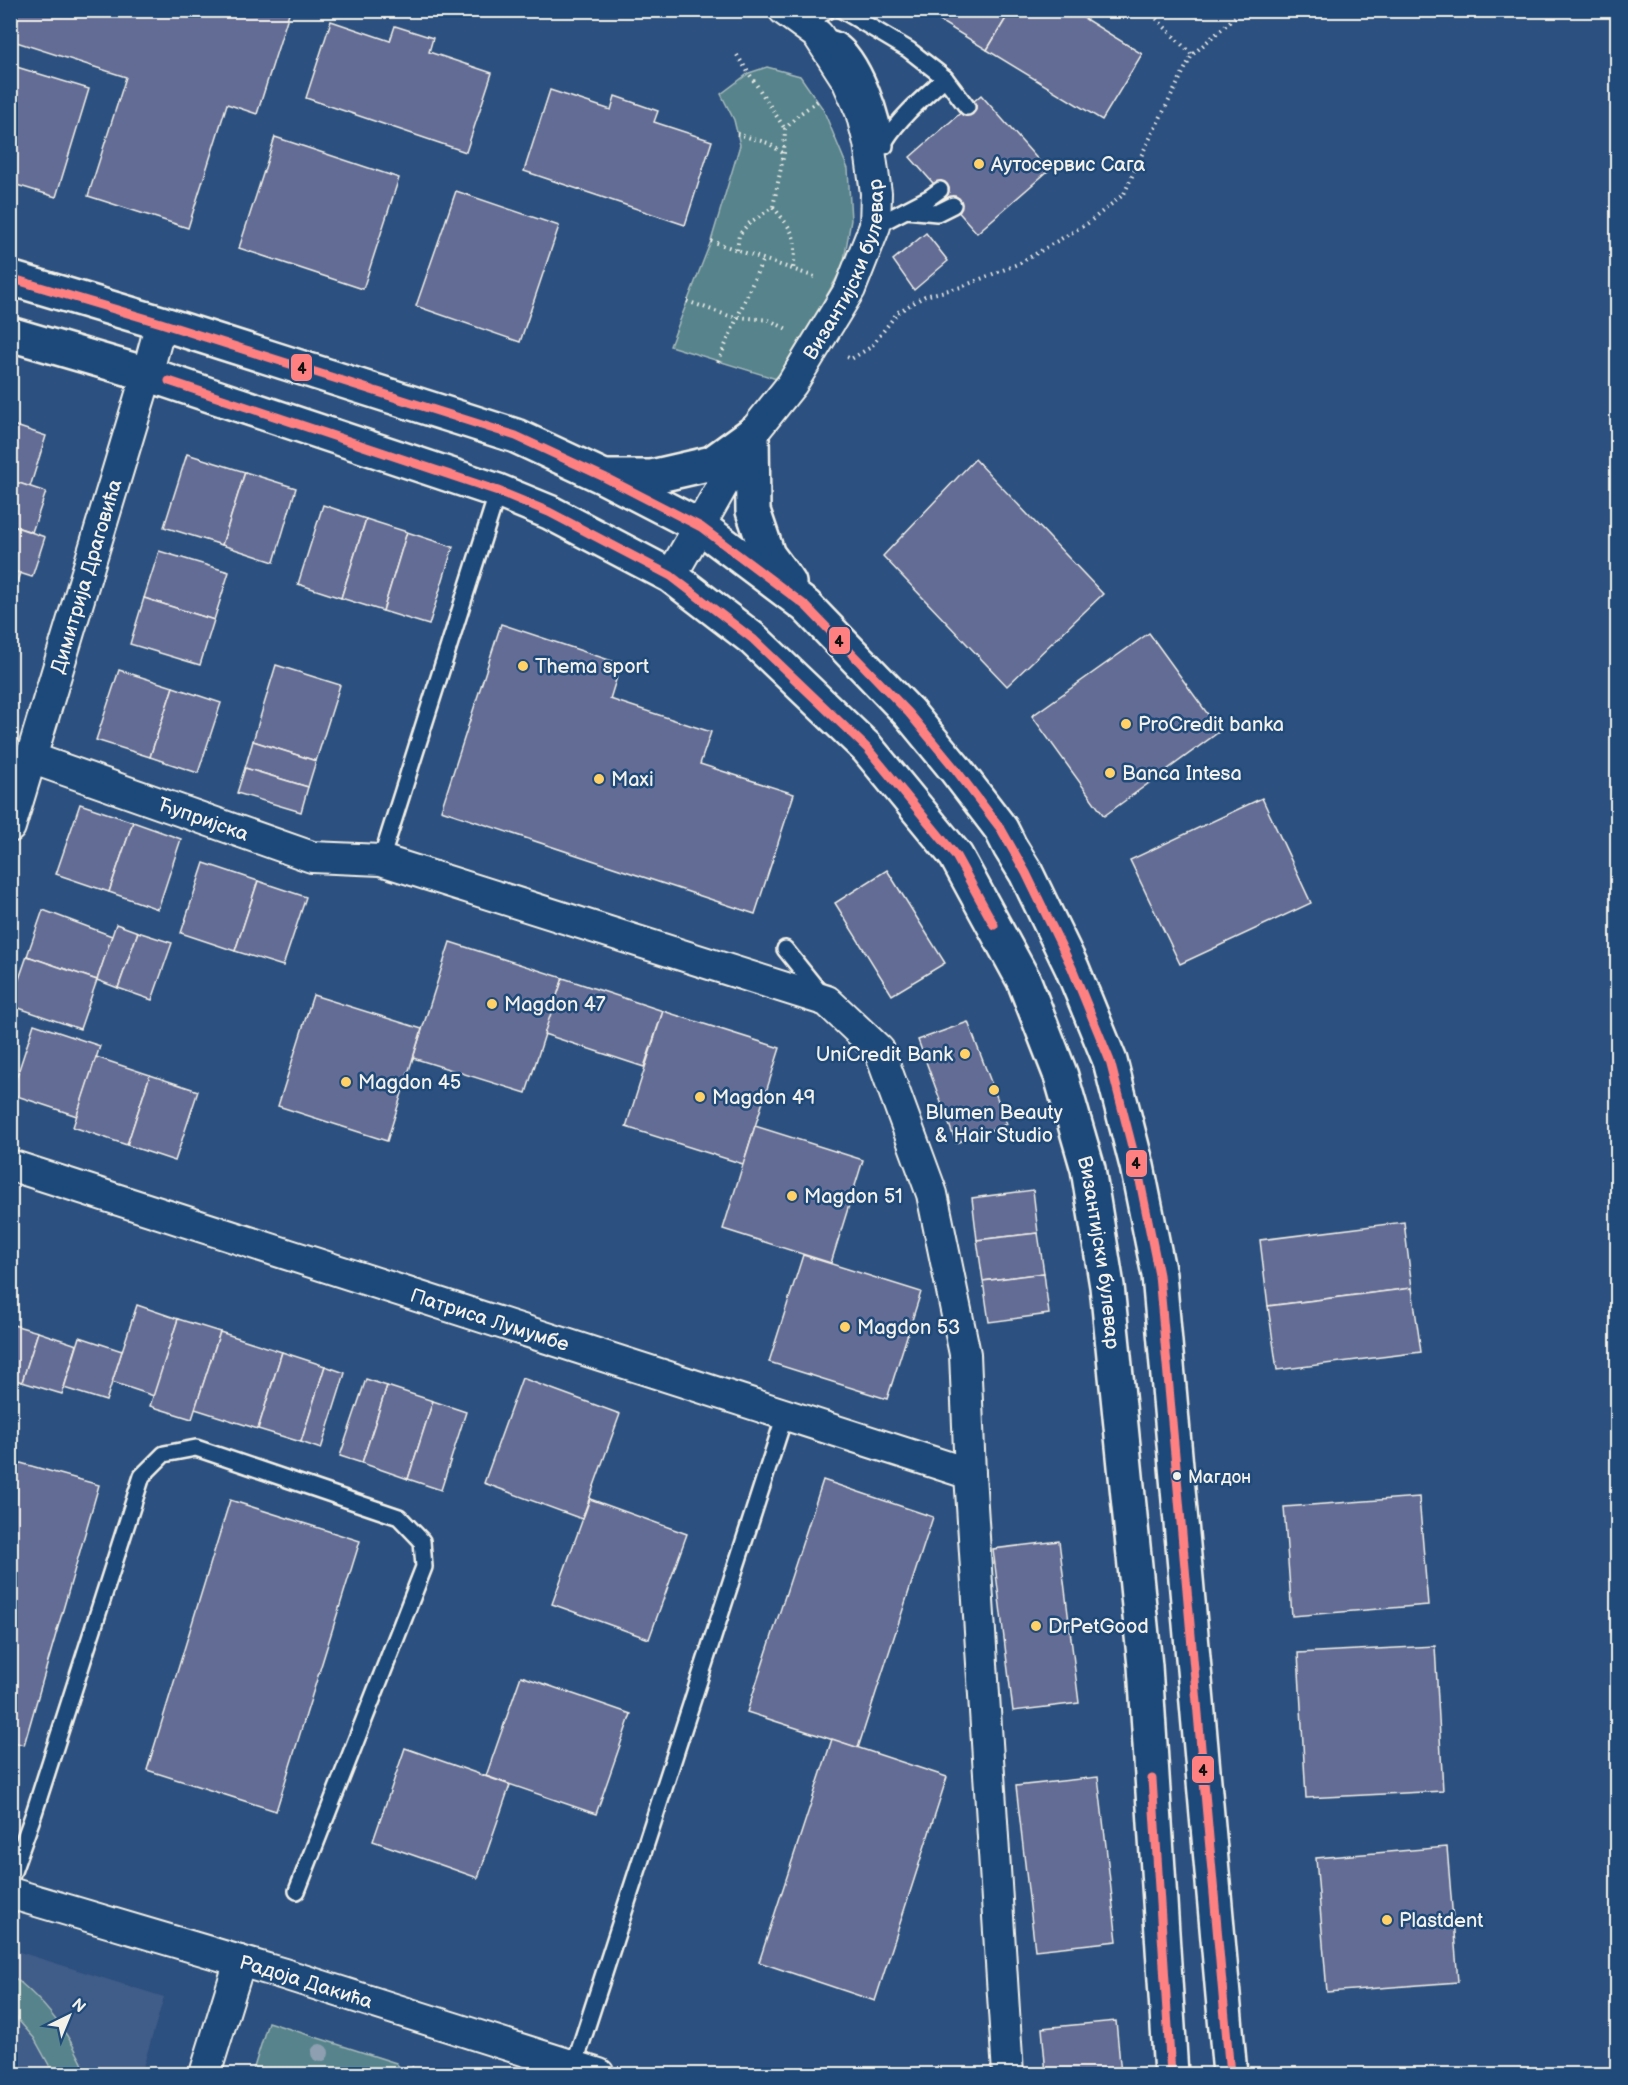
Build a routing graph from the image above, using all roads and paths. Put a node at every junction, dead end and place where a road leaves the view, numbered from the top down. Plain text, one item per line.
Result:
1 (842, 10) edge
2 (1148, 10) edge
3 (1243, 10) edge
4 (1606, 10) edge
5 (809, 20) edge
6 (1617, 22) edge
7 (737, 55) dead end
8 (1192, 55) junction
9 (945, 78) junction
10 (847, 80) junction
11 (967, 107) dead end
12 (785, 129) junction
13 (737, 134) dead end
14 (885, 141) junction
15 (784, 153) junction
16 (940, 190) dead end
17 (876, 193) junction
18 (953, 205) dead end
19 (774, 207) junction
20 (906, 210) junction
21 (874, 226) junction
22 (711, 241) dead end
23 (737, 250) junction
24 (763, 259) junction
25 (793, 269) junction
26 (10, 278) edge
27 (850, 289) junction
28 (687, 301) dead end
29 (737, 317) junction
30 (161, 323) junction
31 (10, 334) edge
32 (816, 347) junction
33 (718, 362) dead end
34 (147, 374) junction
35 (752, 434) junction
36 (604, 477) junction
37 (498, 491) junction
38 (701, 527) junction
39 (671, 576) junction
40 (806, 606) junction
41 (31, 758) junction
42 (10, 827) edge
43 (381, 860) junction
44 (785, 949) dead end
45 (826, 1001) junction
46 (10, 1165) edge
47 (785, 1414) junction
48 (970, 1474) junction
49 (10, 1880) edge
50 (297, 1891) dead end
51 (10, 1893) edge
52 (240, 1961) junction
53 (411, 2067) dead end
54 (586, 2070) edge
55 (205, 2074) edge
56 (416, 2074) edge
57 (1008, 2074) edge
58 (1171, 2074) edge
59 (1230, 2074) edge

1 - 9 lane
2 - 8 path
3 - 8 path
4 - 6 path
5 - 10 street, Византијски булевар
5 - 14 lane
7 - 12 path
8 - 32 path
9 - 11 lane
9 - 14 lane
10 - 12 path
10 - 17 street, Византијски булевар
12 - 15 path
13 - 15 path
14 - 17 lane
15 - 19 path
16 - 20 lane
17 - 21 street, Византијски булевар
18 - 20 lane
19 - 23 path
19 - 25 path
20 - 21 lane
21 - 27 street, Византијски булевар
22 - 23 path
23 - 24 path
24 - 25 path
24 - 29 path
25 - 27 path
26 - 30 street
27 - 32 street, Византијски булевар
28 - 29 path
29 - 32 path
29 - 33 path
30 - 34 street, Димитрија Драговића
30 - 36 street
31 - 34 street, Византијски булевар
32 - 35 street, Византијски булевар
34 - 37 street, Византијски булевар
34 - 41 street, Димитрија Драговића
35 - 36 street
35 - 38 street, Византијски булевар
35 - 40 street
36 - 38 street
37 - 39 street, Византијски булевар
37 - 43 lane
38 - 39 street, Византијски булевар
38 - 40 street
39 - 58 street, Византијски булевар
40 - 59 street
41 - 42 street, Димитрија Драговића
41 - 43 street, Ћупријска
43 - 45 street, Ћупријска
44 - 45 lane
45 - 48 street
46 - 47 street, Патриса Лумумбе
47 - 48 street, Патриса Лумумбе
47 - 54 lane
48 - 57 street
49 - 50 lane
51 - 52 street, Радоја Дакића
52 - 54 street, Радоја Дакића
52 - 55 street
53 - 56 path

